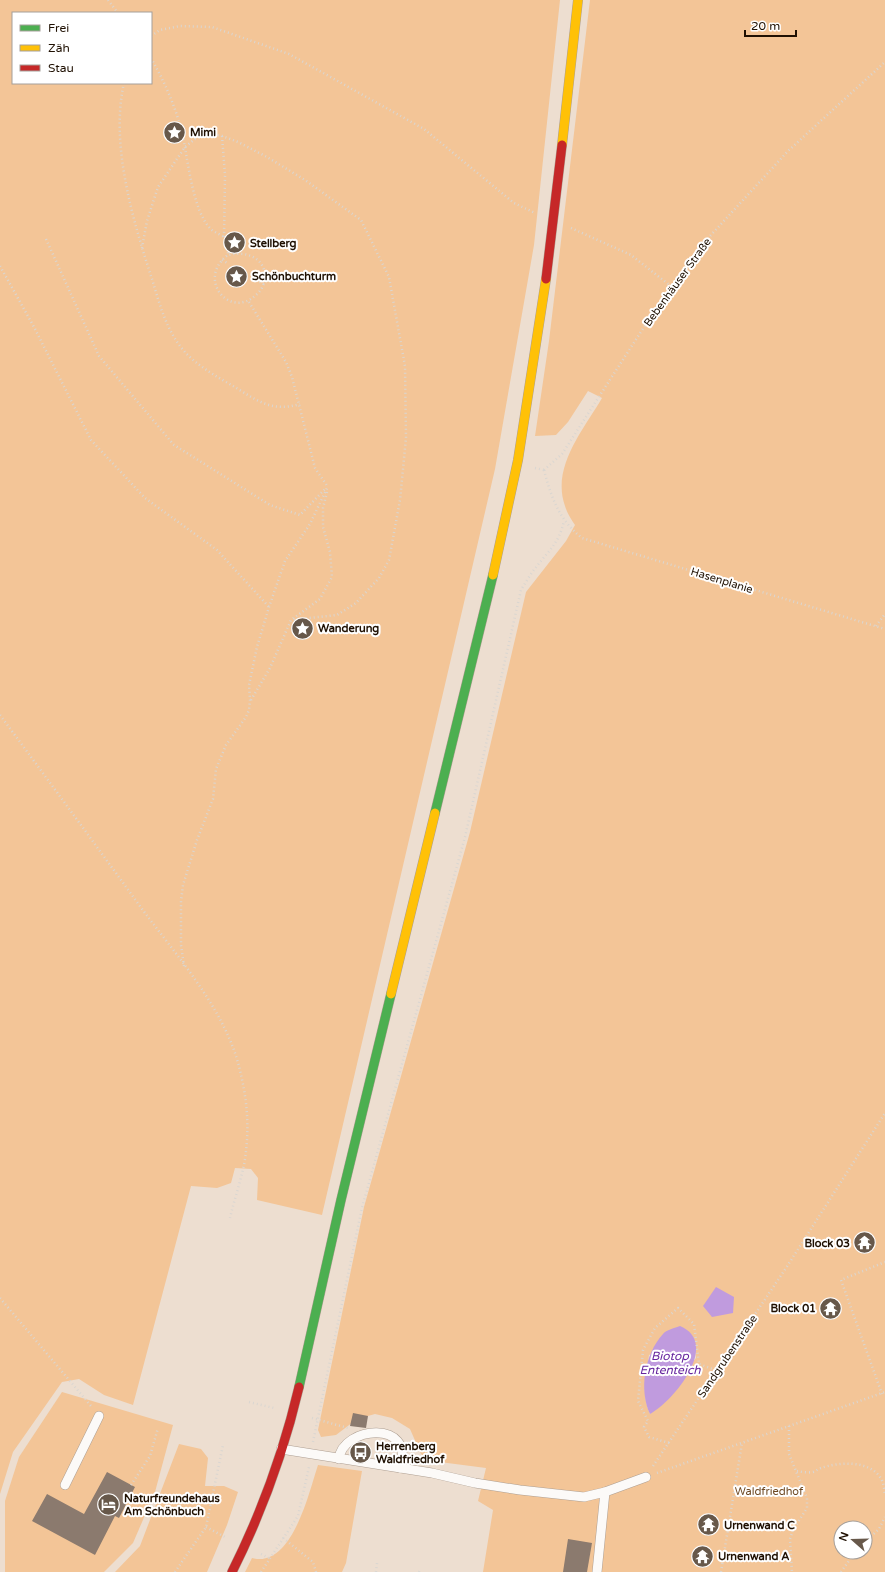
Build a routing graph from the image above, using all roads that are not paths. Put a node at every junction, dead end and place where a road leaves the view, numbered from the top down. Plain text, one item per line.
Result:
1 (578, 0) edge
2 (99, 1416) road end
3 (282, 1449) junction
4 (339, 1459) junction
5 (400, 1468) junction
6 (646, 1476) road end
7 (65, 1485) dead end
8 (605, 1492) junction
9 (232, 1572) edge
10 (597, 1572) edge

1 - 3 main road
2 - 7 lane
3 - 4 lane
3 - 9 main road
4 - 5 lane
4 - 5 lane
5 - 8 lane
6 - 8 lane
8 - 10 lane

